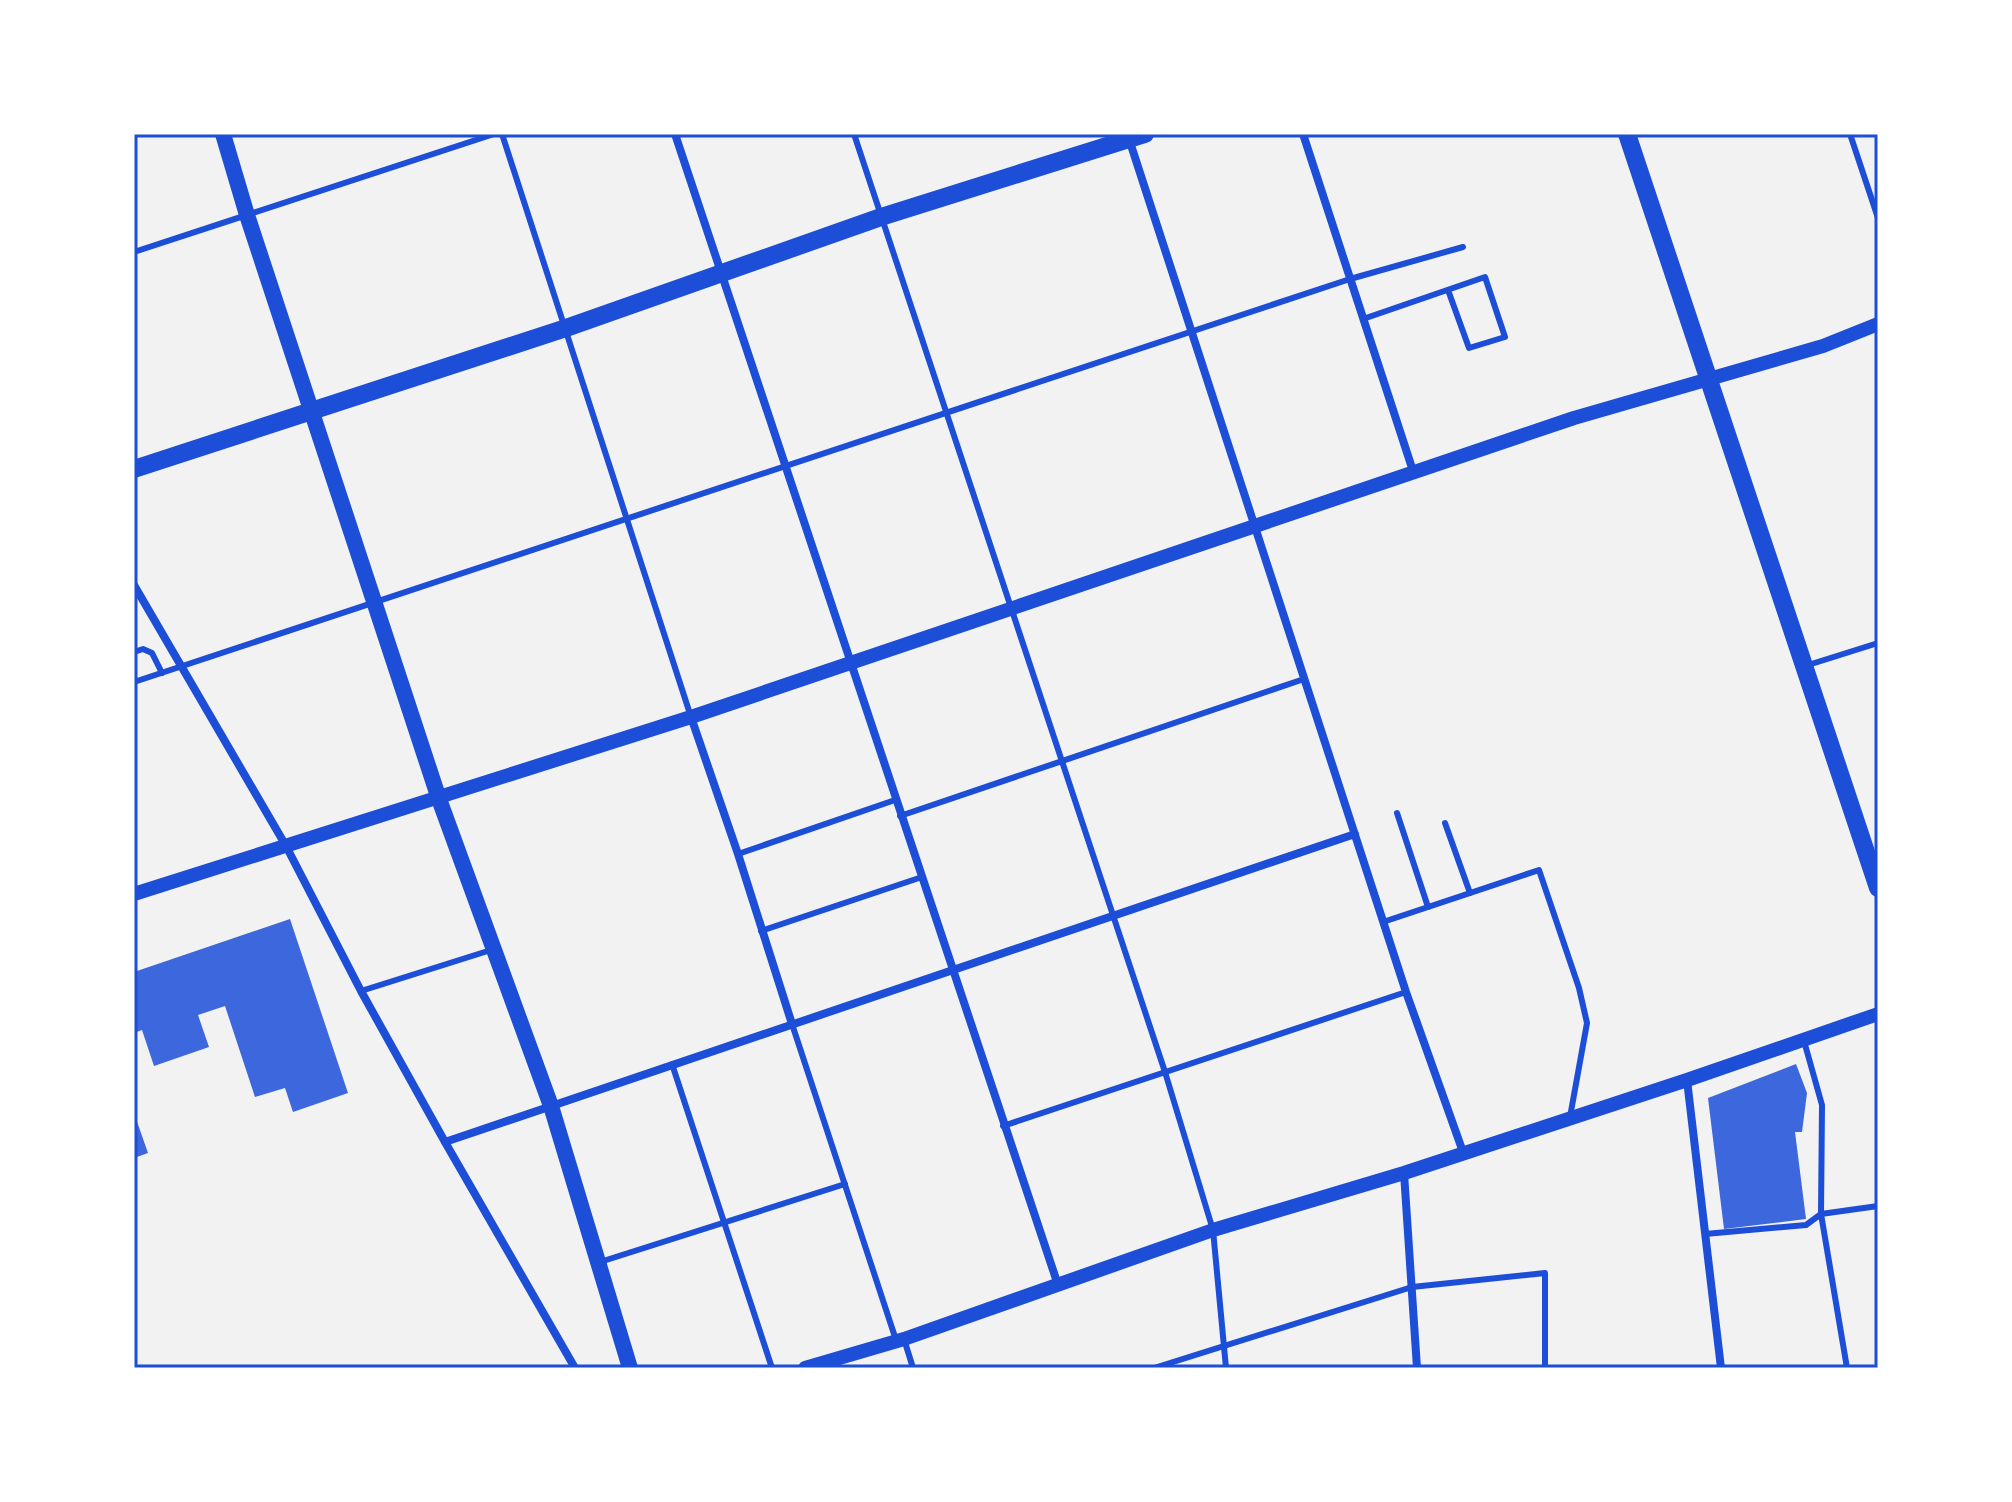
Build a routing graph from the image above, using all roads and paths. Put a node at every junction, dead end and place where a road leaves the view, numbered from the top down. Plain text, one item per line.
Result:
1 (223, 134) edge
2 (494, 134) edge
3 (502, 134) edge
4 (675, 134) edge
5 (854, 134) edge
6 (1303, 134) edge
7 (1627, 134) edge
8 (1850, 134) edge
9 (1134, 136) edge
10 (247, 215) junction
11 (881, 217) junction
12 (1878, 218) edge
13 (1463, 247) dead end
14 (134, 252) edge
15 (721, 273) junction
16 (1350, 279) junction
17 (1448, 290) junction
18 (1363, 319) junction
19 (1878, 324) edge
20 (566, 328) junction
21 (1192, 331) junction
22 (1708, 380) junction
23 (312, 412) junction
24 (947, 412) junction
25 (785, 465) junction
26 (134, 469) edge
27 (1413, 471) junction
28 (625, 518) junction
29 (1256, 527) junction
30 (134, 585) edge
31 (374, 601) junction
32 (1012, 610) junction
33 (1878, 643) edge
34 (134, 652) edge
35 (850, 661) junction
36 (1804, 666) junction
37 (181, 667) junction
38 (162, 673) junction
39 (1304, 679) junction
40 (134, 682) edge
41 (691, 717) junction
42 (1062, 761) junction
43 (439, 799) junction
44 (895, 800) junction
45 (1397, 813) dead end
46 (900, 816) junction
47 (1445, 823) dead end
48 (1355, 834) junction
49 (286, 846) junction
50 (738, 854) junction
51 (922, 877) junction
52 (1878, 888) edge
53 (1470, 893) junction
54 (134, 894) edge
55 (1428, 907) junction
56 (1113, 916) junction
57 (1383, 922) junction
58 (761, 931) junction
59 (495, 949) junction
60 (953, 970) junction
61 (361, 991) junction
62 (1406, 992) junction
63 (1878, 1014) edge
64 (792, 1024) junction
65 (1804, 1041) junction
66 (672, 1064) junction
67 (1165, 1072) junction
68 (1687, 1080) junction
69 (551, 1106) junction
70 (1570, 1117) junction
71 (1003, 1126) junction
72 (445, 1142) junction
73 (1463, 1152) junction
74 (1404, 1173) junction
75 (845, 1184) junction
76 (1878, 1206) edge
77 (1821, 1214) junction
78 (724, 1223) junction
79 (1213, 1230) junction
80 (1705, 1234) junction
81 (600, 1262) junction
82 (1058, 1285) junction
83 (1412, 1287) junction
84 (900, 1340) junction
85 (1225, 1346) junction
86 (575, 1368) edge
87 (630, 1368) edge
88 (772, 1368) edge
89 (805, 1368) edge
90 (913, 1368) edge
91 (1154, 1368) edge
92 (1226, 1368) edge
93 (1417, 1368) edge
94 (1545, 1368) edge
95 (1721, 1368) edge
96 (1847, 1368) edge

1 - 10 main road
2 - 10 lane
3 - 20 lane
4 - 15 street
5 - 11 lane
6 - 16 street
7 - 22 main road
8 - 12 lane
9 - 11 main road
9 - 21 street
10 - 14 lane
10 - 23 main road
11 - 15 main road
11 - 24 lane
13 - 16 lane
15 - 20 main road
15 - 25 street
16 - 18 street
16 - 21 lane
17 - 17 lane
17 - 18 lane
18 - 27 street
19 - 22 street
20 - 23 main road
20 - 28 lane
21 - 24 lane
21 - 29 street
22 - 27 street
22 - 36 main road
23 - 26 main road
23 - 31 main road
24 - 25 lane
24 - 32 lane
25 - 28 lane
25 - 35 street
27 - 29 street
28 - 31 lane
28 - 41 lane
29 - 32 street
29 - 39 street
30 - 37 street
31 - 37 lane
31 - 43 main road
32 - 35 street
32 - 42 lane
33 - 36 lane
34 - 38 lane
35 - 41 street
35 - 44 street
36 - 52 main road
37 - 38 lane
37 - 49 street
38 - 40 lane
39 - 42 lane
39 - 48 street
41 - 43 street
41 - 50 street
42 - 46 lane
42 - 56 lane
43 - 49 street
43 - 59 main road
44 - 46 street
44 - 50 lane
45 - 55 lane
46 - 51 street
47 - 53 lane
48 - 56 street
48 - 57 street
49 - 54 street
49 - 61 street
50 - 58 street
51 - 58 lane
51 - 60 street
53 - 55 lane
53 - 70 lane
55 - 57 lane
56 - 60 street
56 - 67 lane
57 - 62 street
58 - 64 street
59 - 61 lane
59 - 69 main road
60 - 64 street
60 - 71 street
61 - 72 street
62 - 67 lane
62 - 73 street
63 - 65 street
64 - 66 street
64 - 75 lane
65 - 68 street
65 - 77 lane
66 - 69 street
66 - 78 lane
67 - 71 lane
67 - 79 lane
68 - 70 street
68 - 80 street
69 - 72 street
69 - 81 main road
70 - 73 street
71 - 82 street
72 - 86 street
73 - 74 street
74 - 79 street
74 - 83 street
75 - 78 lane
75 - 84 lane
76 - 77 lane
77 - 80 lane
77 - 96 lane
78 - 81 lane
78 - 88 lane
79 - 82 street
79 - 85 lane
80 - 95 street
81 - 87 main road
82 - 84 street
83 - 85 lane
83 - 93 street
83 - 94 lane
84 - 89 street
84 - 90 lane
85 - 91 lane
85 - 92 lane

